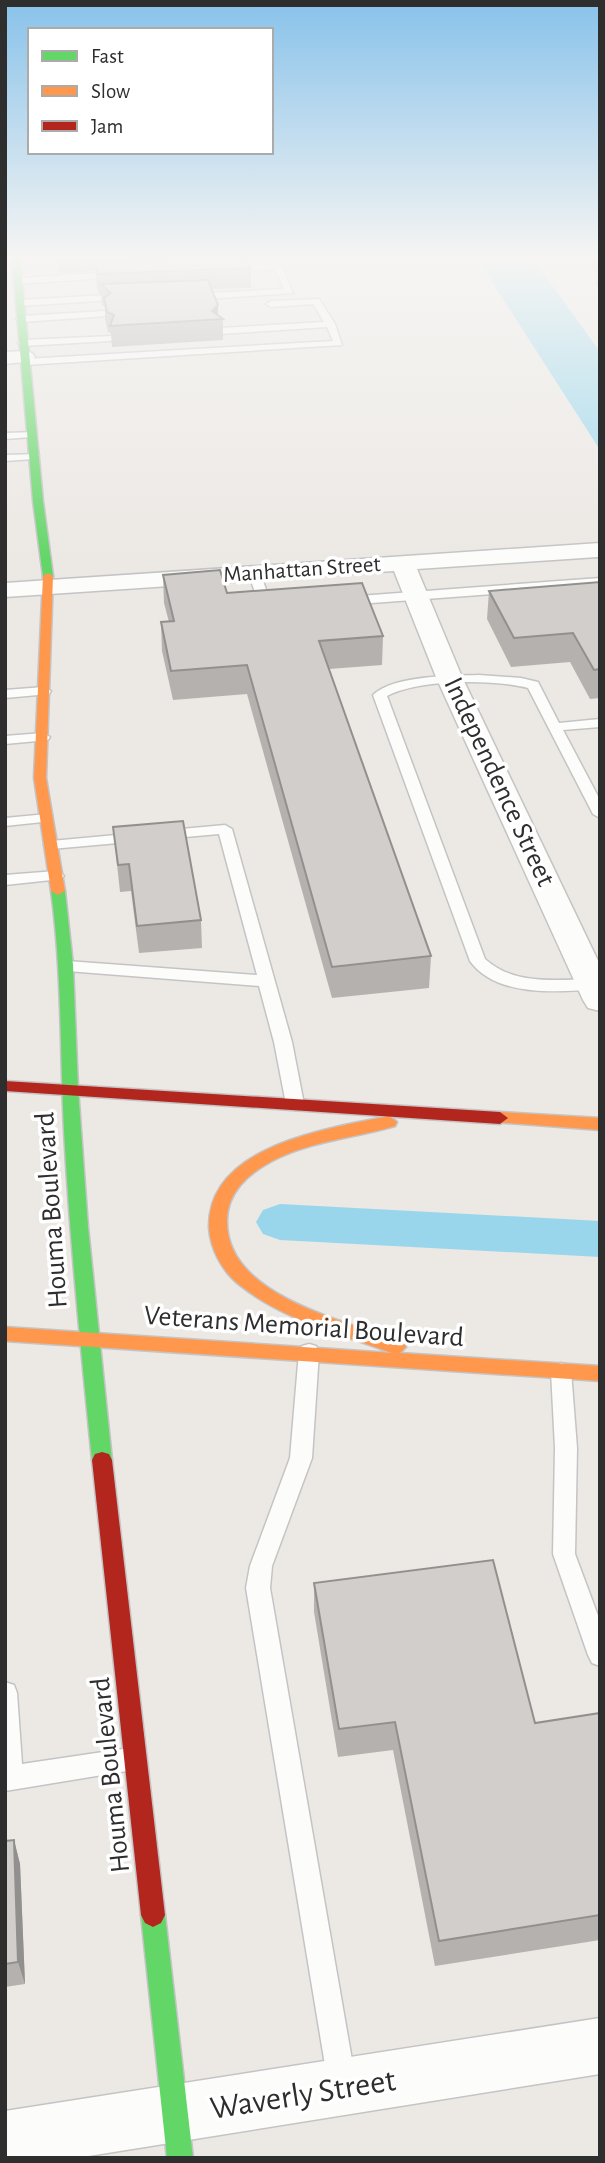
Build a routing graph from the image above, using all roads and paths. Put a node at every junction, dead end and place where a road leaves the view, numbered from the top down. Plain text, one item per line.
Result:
1 (20, 358) edge
2 (32, 434) junction
3 (5, 436) edge
4 (34, 456) junction
5 (5, 458) edge
6 (598, 550) dead end
7 (403, 563) junction
8 (254, 573) junction
9 (600, 582) edge
10 (50, 587) junction
11 (5, 590) edge
12 (415, 596) junction
13 (334, 602) edge
14 (280, 607) edge
15 (451, 682) junction
16 (44, 691) junction
17 (5, 694) edge
18 (600, 723) edge
19 (556, 727) junction
20 (43, 737) junction
21 (5, 740) edge
22 (600, 777) edge
23 (583, 779) junction
24 (600, 814) edge
25 (47, 818) junction
26 (5, 822) edge
27 (51, 845) junction
28 (56, 876) junction
29 (5, 880) edge
30 (67, 966) junction
31 (266, 981) junction
32 (597, 989) edge
33 (5, 1086) edge
34 (70, 1089) junction
35 (295, 1104) junction
36 (432, 1112) junction
37 (600, 1124) edge
38 (5, 1334) edge
39 (88, 1339) junction
40 (309, 1352) junction
41 (436, 1362) junction
42 (561, 1371) junction
43 (600, 1374) edge
44 (600, 1655) edge
45 (5, 1693) edge
46 (135, 1759) junction
47 (8, 1779) edge
48 (600, 2046) edge
49 (343, 2088) junction
50 (178, 2136) edge
51 (5, 2140) edge

1 - 2 street, Houma Boulevard
2 - 3 lane
2 - 4 street, Houma Boulevard
4 - 5 lane
4 - 10 street, Houma Boulevard
6 - 7 street, Manhattan Street
7 - 8 street, Manhattan Street
7 - 12 street, Independence Street
8 - 10 street, Manhattan Street
8 - 14 lane
9 - 12 lane
10 - 11 street, Manhattan Street
10 - 16 street, Houma Boulevard
12 - 13 lane
12 - 15 street, Independence Street
15 - 19 lane
15 - 32 street, Independence Street
15 - 32 lane
16 - 17 lane
16 - 20 street, Houma Boulevard
18 - 19 lane
19 - 23 lane
20 - 21 lane
20 - 25 street, Houma Boulevard
22 - 23 lane
23 - 24 lane
25 - 26 lane
25 - 27 street, Houma Boulevard
27 - 28 street, Houma Boulevard
27 - 31 lane
28 - 29 lane
28 - 30 street, Houma Boulevard
30 - 31 lane
30 - 34 street, Houma Boulevard
31 - 35 lane
33 - 34 street
34 - 35 street
34 - 39 street, Houma Boulevard
35 - 36 street
36 - 37 street
36 - 41 street
38 - 39 street, Veterans Memorial Boulevard
39 - 40 street, Veterans Memorial Boulevard
39 - 46 street, Houma Boulevard
40 - 41 street, Veterans Memorial Boulevard
40 - 49 lane
41 - 42 street, Veterans Memorial Boulevard
42 - 43 street, Veterans Memorial Boulevard
42 - 44 lane
45 - 47 lane
46 - 47 lane
46 - 50 street, Houma Boulevard
48 - 49 street, Waverly Street
49 - 50 street, Waverly Street
50 - 51 street, Waverly Street

